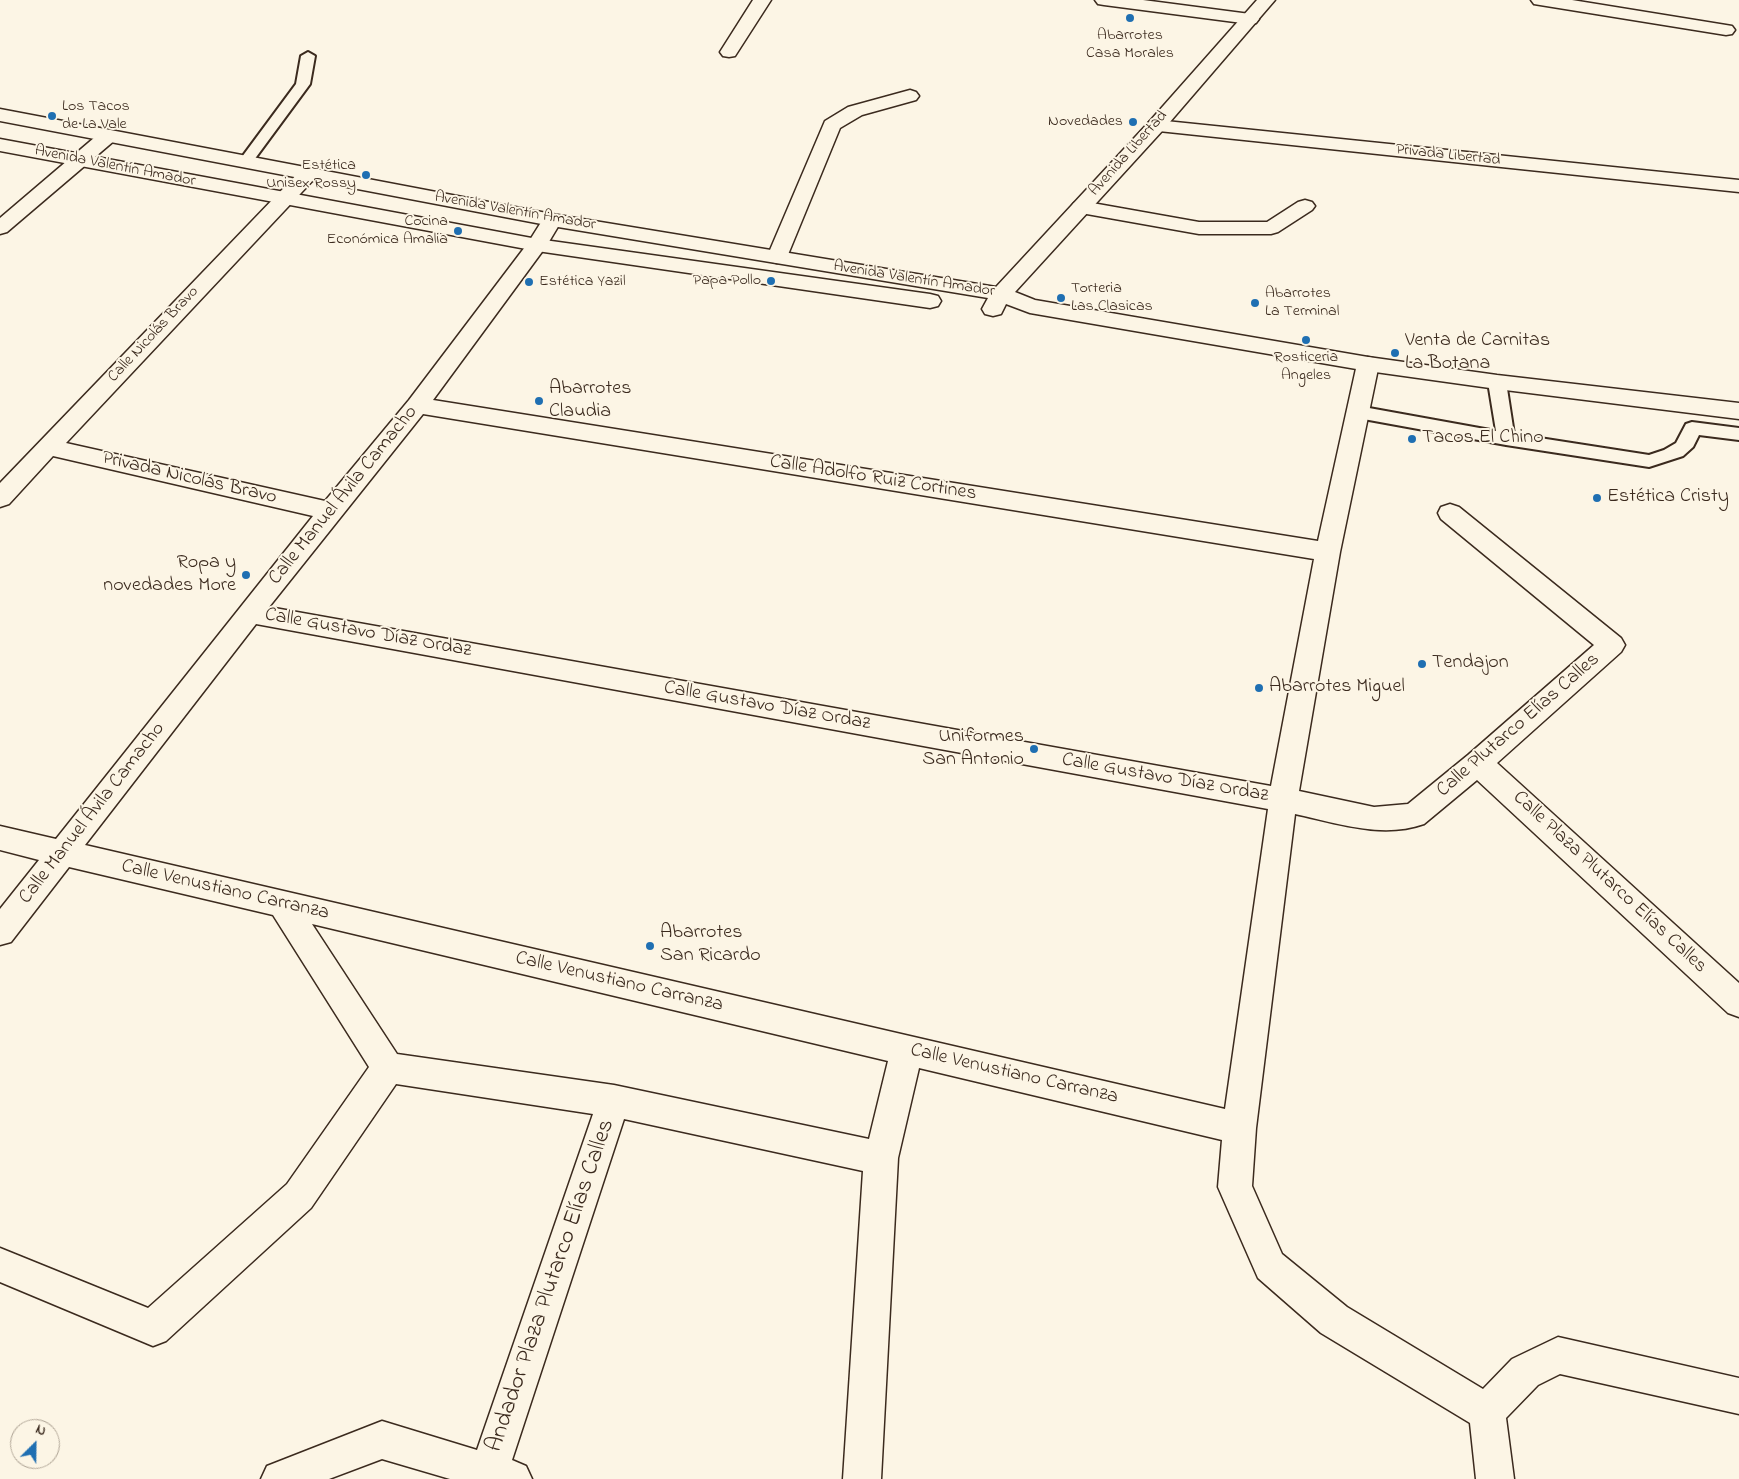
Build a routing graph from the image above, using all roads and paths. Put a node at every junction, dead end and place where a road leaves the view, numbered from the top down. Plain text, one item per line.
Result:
1 (762, 0) edge
2 (1104, 0) edge
3 (1266, 0) edge
4 (1540, 0) edge
5 (1662, 0) edge
6 (1250, 20) junction
7 (1662, 20) junction
8 (1726, 30) dead end
9 (729, 52) dead end
10 (308, 56) dead end
11 (910, 96) dead end
12 (0, 114) edge
13 (1156, 126) junction
14 (108, 136) junction
15 (0, 145) edge
16 (79, 160) junction
17 (246, 161) junction
18 (309, 173) junction
19 (1739, 186) edge
20 (284, 198) junction
21 (1305, 206) dead end
22 (1081, 207) junction
23 (552, 220) junction
24 (0, 228) edge
25 (538, 245) junction
26 (777, 257) junction
27 (997, 301) junction
28 (1368, 364) junction
29 (1497, 382) junction
30 (1687, 405) junction
31 (417, 406) junction
32 (1358, 412) junction
33 (1739, 412) edge
34 (1692, 428) junction
35 (1739, 434) edge
36 (1506, 440) junction
37 (48, 447) junction
38 (0, 498) edge
39 (330, 511) junction
40 (1450, 514) dead end
41 (1328, 552) junction
42 (251, 613) junction
43 (1478, 763) junction
44 (1283, 800) junction
45 (0, 838) edge
46 (62, 853) junction
47 (283, 905) junction
48 (0, 932) edge
49 (1739, 1003) edge
50 (906, 1049) junction
51 (388, 1068) junction
52 (614, 1101) junction
53 (1238, 1128) junction
54 (881, 1158) junction
55 (0, 1265) edge
56 (1739, 1396) edge
57 (1487, 1412) junction
58 (501, 1475) edge
59 (280, 1479) edge
60 (862, 1479) edge
61 (1495, 1479) edge

1 - 9 street
2 - 6 street
3 - 6 street, Avenida Libertad
4 - 7 street
5 - 7 street
6 - 13 street, Avenida Libertad
7 - 8 street
10 - 17 lane
11 - 26 street
12 - 14 street, Avenida Valentín Amador
13 - 19 street, Privada Libertad
13 - 22 street, Avenida Libertad
14 - 16 street
14 - 17 street, Avenida Valentín Amador
15 - 16 street, Avenida Valentín Amador
16 - 20 street, Avenida Valentín Amador
16 - 24 street
17 - 18 street, Avenida Valentín Amador
18 - 20 street, Calle Nicolás Bravo
18 - 23 street, Avenida Valentín Amador
20 - 25 street, Avenida Valentín Amador
20 - 37 street, Calle Nicolás Bravo
21 - 22 street
22 - 27 street, Avenida Libertad
23 - 25 street, Calle Manuel Ávila Camacho
23 - 26 street, Avenida Valentín Amador
25 - 27 street, Avenida Valentín Amador
25 - 31 street, Calle Manuel Ávila Camacho
26 - 27 street, Avenida Valentín Amador
27 - 28 street, Avenida Valentín Amador
28 - 29 street, Avenida Valentín Amador
28 - 32 street
29 - 30 street, Avenida Valentín Amador
29 - 36 lane
30 - 33 street, Avenida Valentín Amador
30 - 34 lane
31 - 39 street, Calle Manuel Ávila Camacho
31 - 41 street, Calle Adolfo Ruiz Cortines
32 - 36 lane
32 - 41 street
34 - 35 lane
34 - 36 lane
37 - 38 street, Calle Nicolás Bravo
37 - 39 street, Privada Nicolás Bravo
39 - 42 street, Calle Manuel Ávila Camacho
40 - 43 street, Calle Plutarco Elías Calles
41 - 44 street
42 - 44 street, Calle Gustavo Díaz Ordaz
42 - 46 street, Calle Manuel Ávila Camacho
43 - 44 street, Calle Plutarco Elías Calles
43 - 49 street, Calle Plaza Plutarco Elías Calles
44 - 53 street
45 - 46 street, Calle Venustiano Carranza
46 - 47 street, Calle Venustiano Carranza
46 - 48 street, Calle Manuel Ávila Camacho
47 - 50 street, Calle Venustiano Carranza
47 - 51 street
50 - 53 street, Calle Venustiano Carranza
50 - 54 street
51 - 52 street
51 - 55 street
52 - 54 street
52 - 58 street, Andador Plaza Plutarco Elías Calles
53 - 57 street
54 - 60 street
56 - 57 street
57 - 61 street
58 - 59 street

